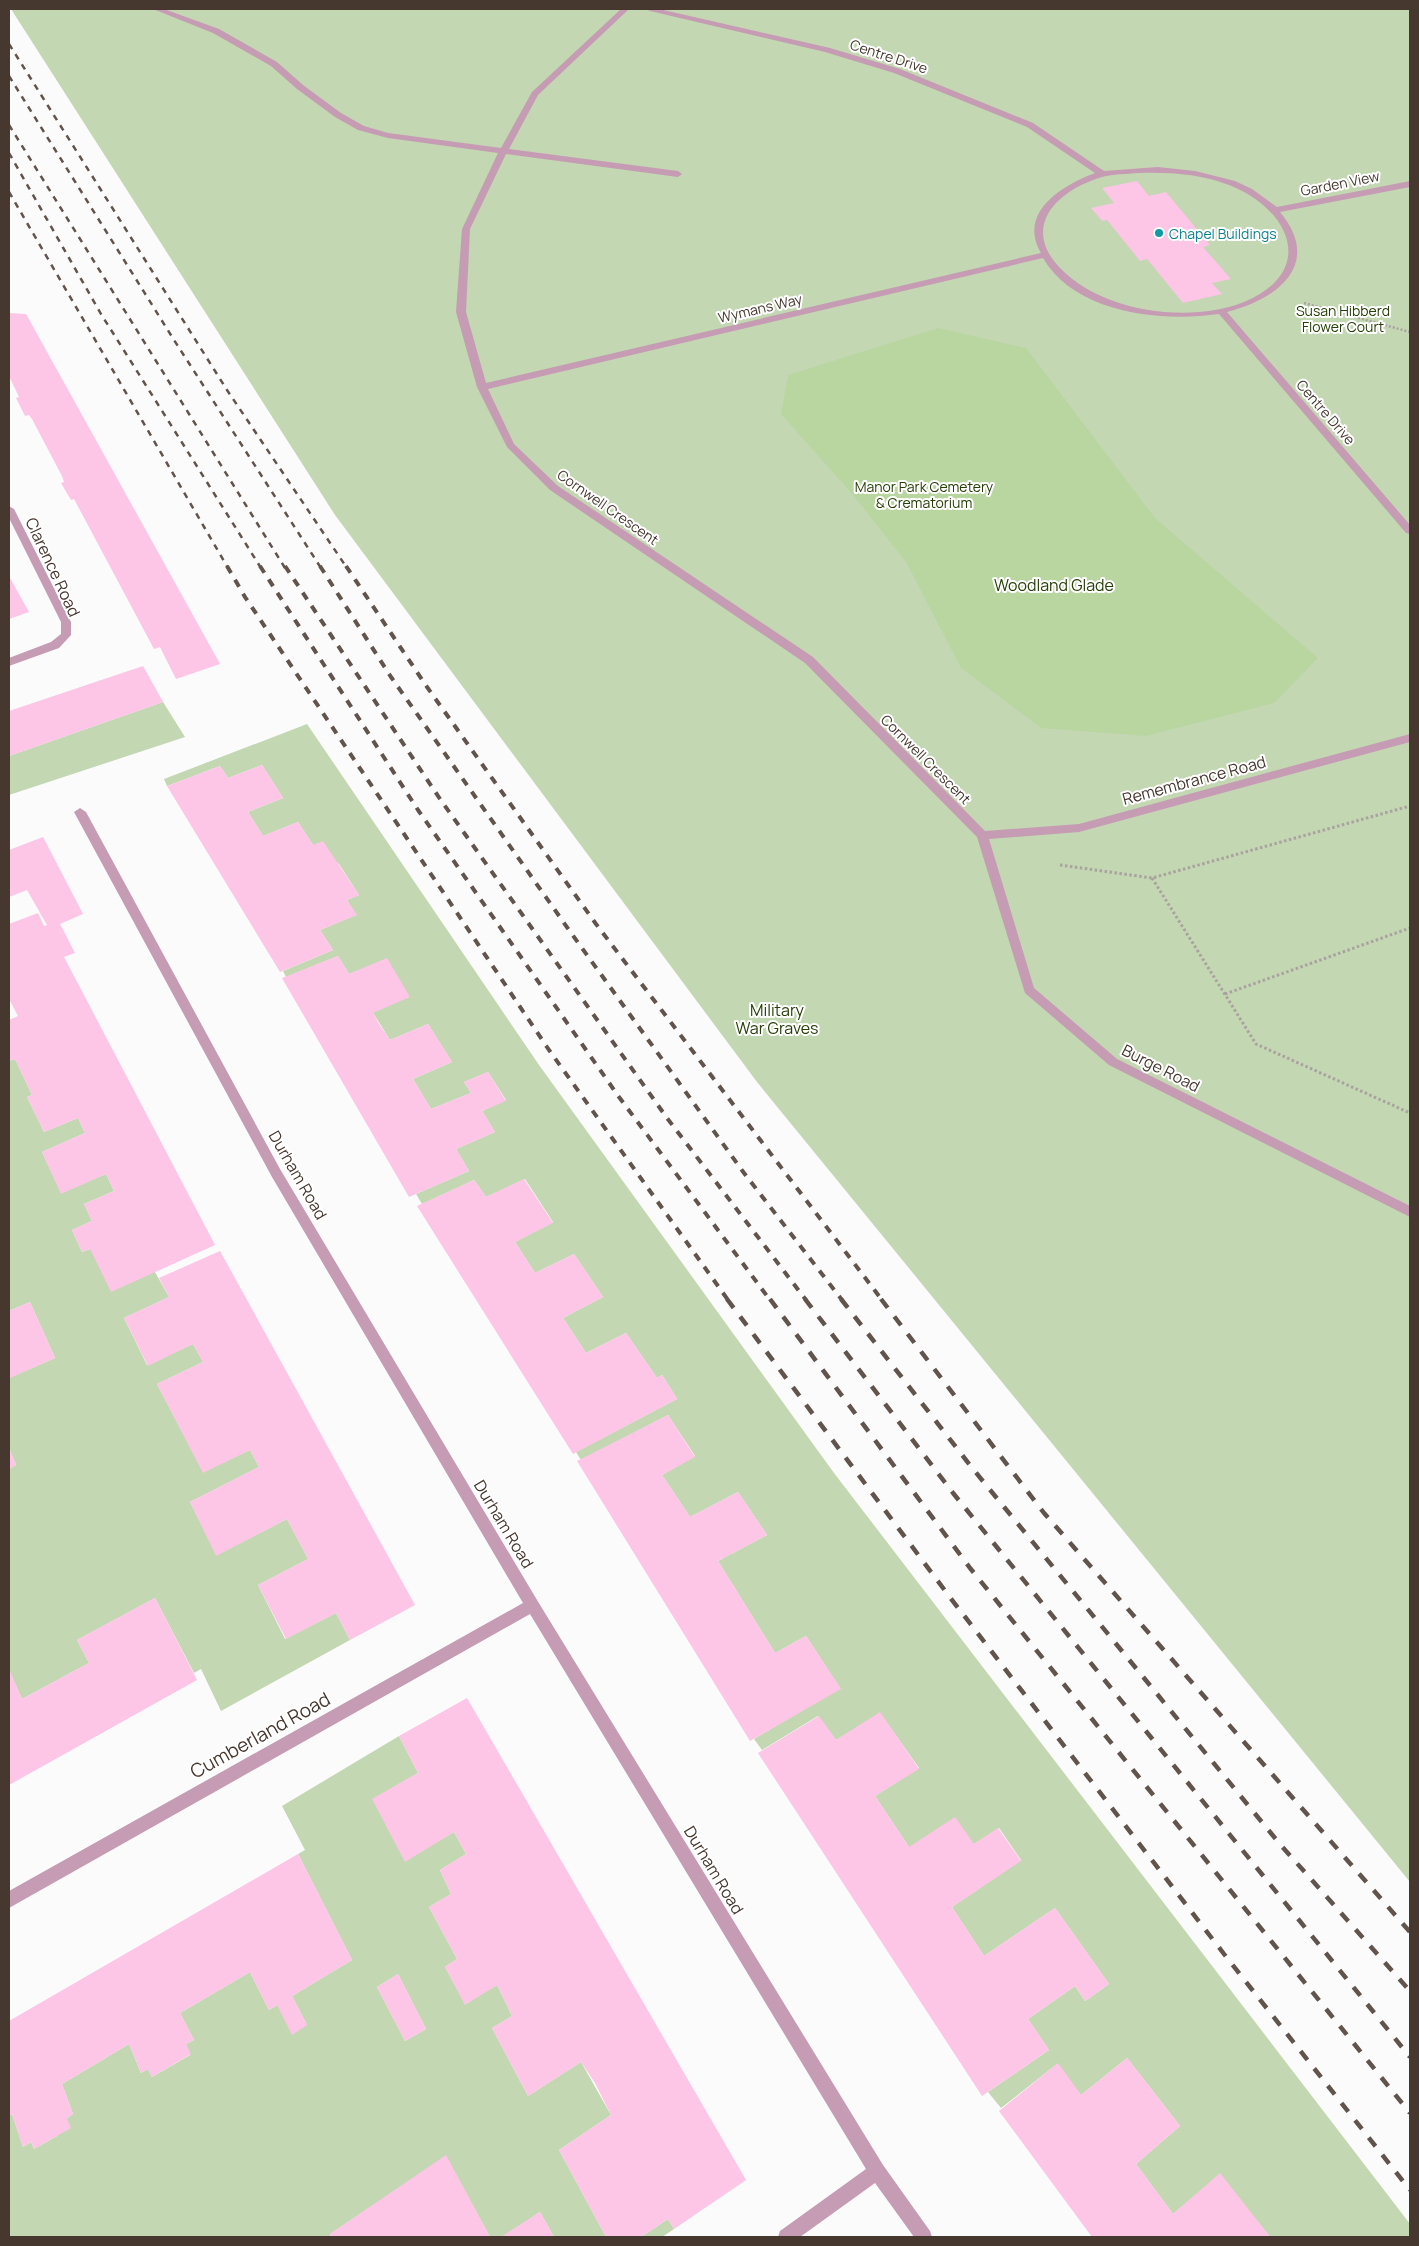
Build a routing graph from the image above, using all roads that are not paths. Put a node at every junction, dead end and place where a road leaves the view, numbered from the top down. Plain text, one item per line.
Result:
1 (157, 9) edge
2 (625, 9) edge
3 (650, 9) edge
4 (503, 152) junction
5 (678, 174) dead end
6 (1102, 174) junction
7 (1410, 184) edge
8 (1275, 210) junction
9 (1044, 255) junction
10 (1221, 311) junction
11 (482, 387) junction
12 (9, 509) edge
13 (1410, 531) edge
14 (9, 662) edge
15 (1410, 738) edge
16 (80, 812) dead end
17 (982, 835) junction
18 (1410, 1212) edge
19 (532, 1605) junction
20 (9, 1900) edge
21 (877, 2171) junction
22 (786, 2237) edge
23 (924, 2237) edge

1 - 4 street
2 - 4 street, Cornwell Crescent
3 - 6 street, Centre Drive
4 - 5 street
4 - 11 street, Cornwell Crescent
6 - 8 street
6 - 9 street
7 - 8 street, Garden View
8 - 10 street
9 - 10 street
9 - 11 street, Wymans Way
10 - 13 street, Centre Drive
11 - 17 street, Cornwell Crescent
12 - 14 street, Clarence Road
15 - 17 street, Remembrance Road
16 - 19 street, Durham Road
17 - 18 street, Burge Road
19 - 20 street, Cumberland Road
19 - 21 street, Durham Road
21 - 22 street
21 - 23 street, Durham Road

